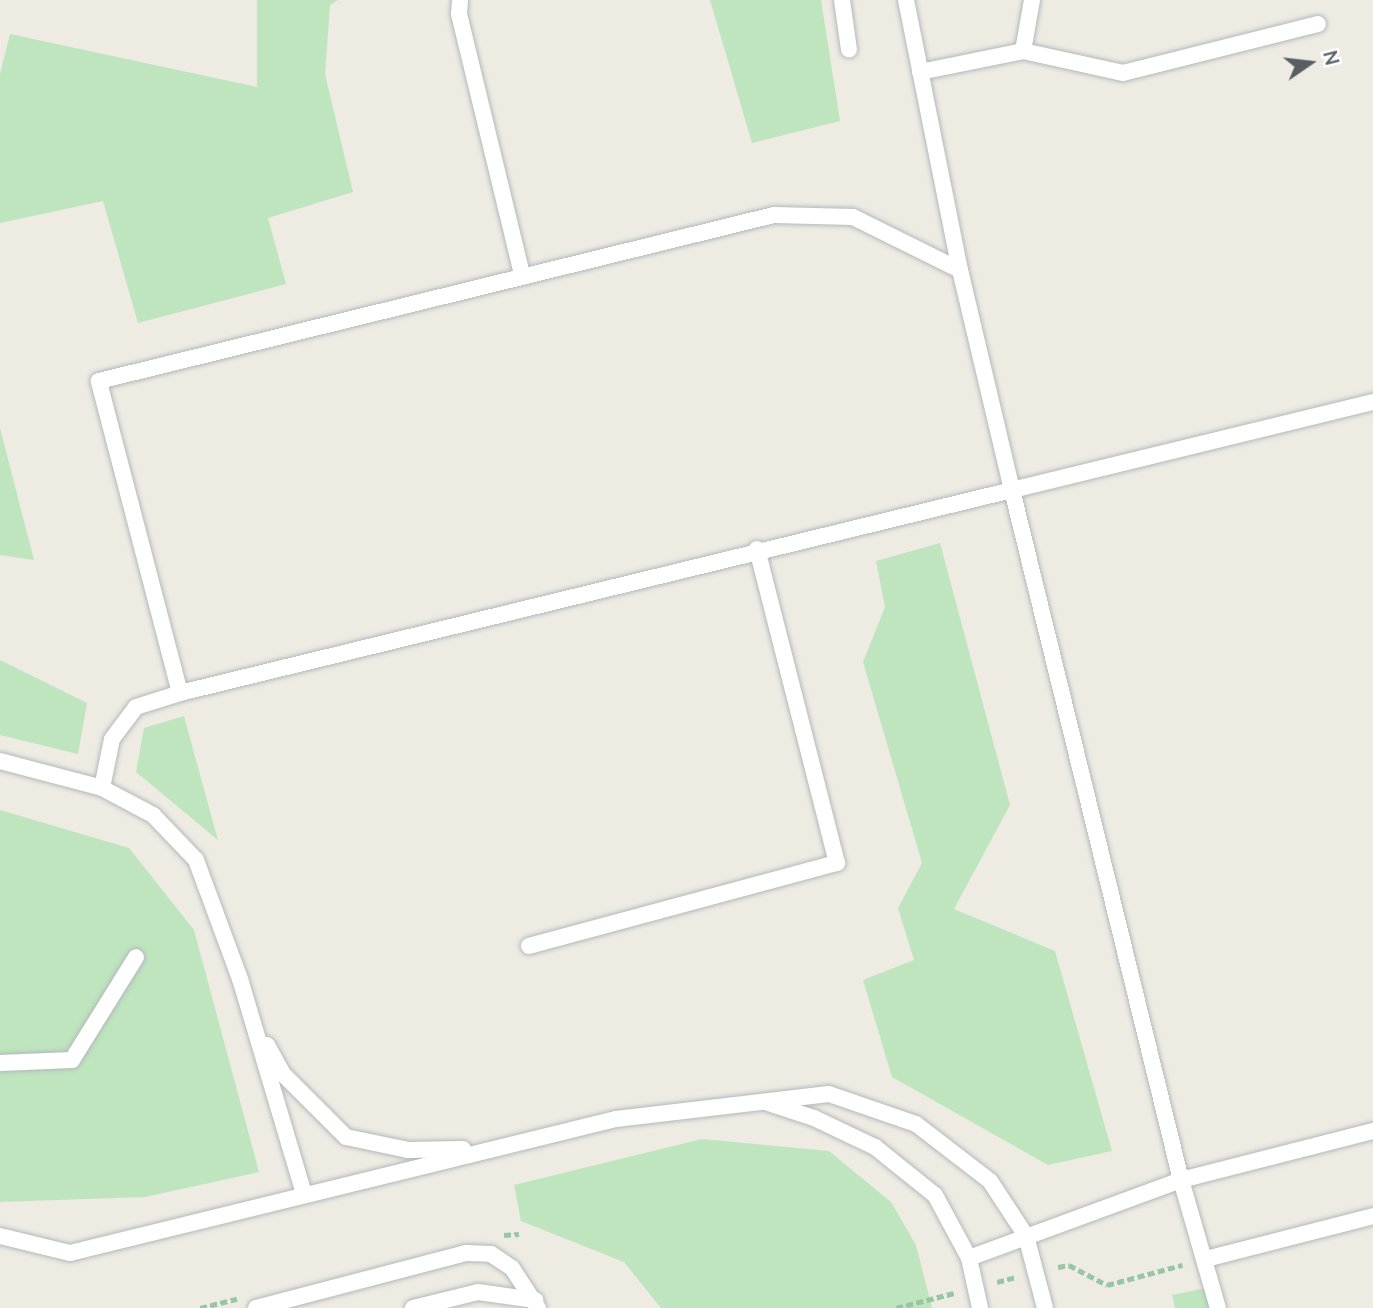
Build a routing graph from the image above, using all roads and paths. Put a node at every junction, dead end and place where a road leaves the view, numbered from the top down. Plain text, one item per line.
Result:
1 (460, 0) edge
2 (842, 0) edge
3 (906, 0) edge
4 (1032, 0) edge
5 (1318, 24) dead end
6 (849, 50) dead end
7 (1023, 51) junction
8 (920, 72) junction
9 (960, 270) junction
10 (522, 274) junction
11 (1373, 402) edge
12 (1012, 490) junction
13 (757, 549) junction
14 (180, 693) junction
15 (0, 761) edge
16 (102, 788) junction
17 (529, 946) dead end
18 (136, 957) dead end
19 (251, 1015) junction
20 (0, 1063) edge
21 (759, 1100) junction
22 (1373, 1131) edge
23 (493, 1148) junction
24 (1181, 1180) junction
25 (304, 1194) junction
26 (1373, 1216) edge
27 (1026, 1236) junction
28 (0, 1237) edge
29 (969, 1258) junction
30 (1206, 1259) junction
31 (536, 1304) edge
32 (256, 1308) edge
33 (413, 1308) edge
34 (981, 1308) edge
35 (1045, 1308) edge
36 (1219, 1308) edge

1 - 10 lane
2 - 6 lane
3 - 8 lane
4 - 7 lane
5 - 7 lane
7 - 8 lane
8 - 9 lane
9 - 10 lane
9 - 12 lane
10 - 14 lane
11 - 12 lane
12 - 13 lane
12 - 24 lane
13 - 14 lane
13 - 17 lane
14 - 16 lane
15 - 16 lane
16 - 19 lane
18 - 20 lane
19 - 23 lane
19 - 25 lane
21 - 23 lane
21 - 27 lane
21 - 29 lane
22 - 24 lane
23 - 25 lane
24 - 27 lane
24 - 30 lane
25 - 28 lane
26 - 30 lane
27 - 29 lane
27 - 35 lane
29 - 34 lane
30 - 36 lane
31 - 32 lane
31 - 33 lane

